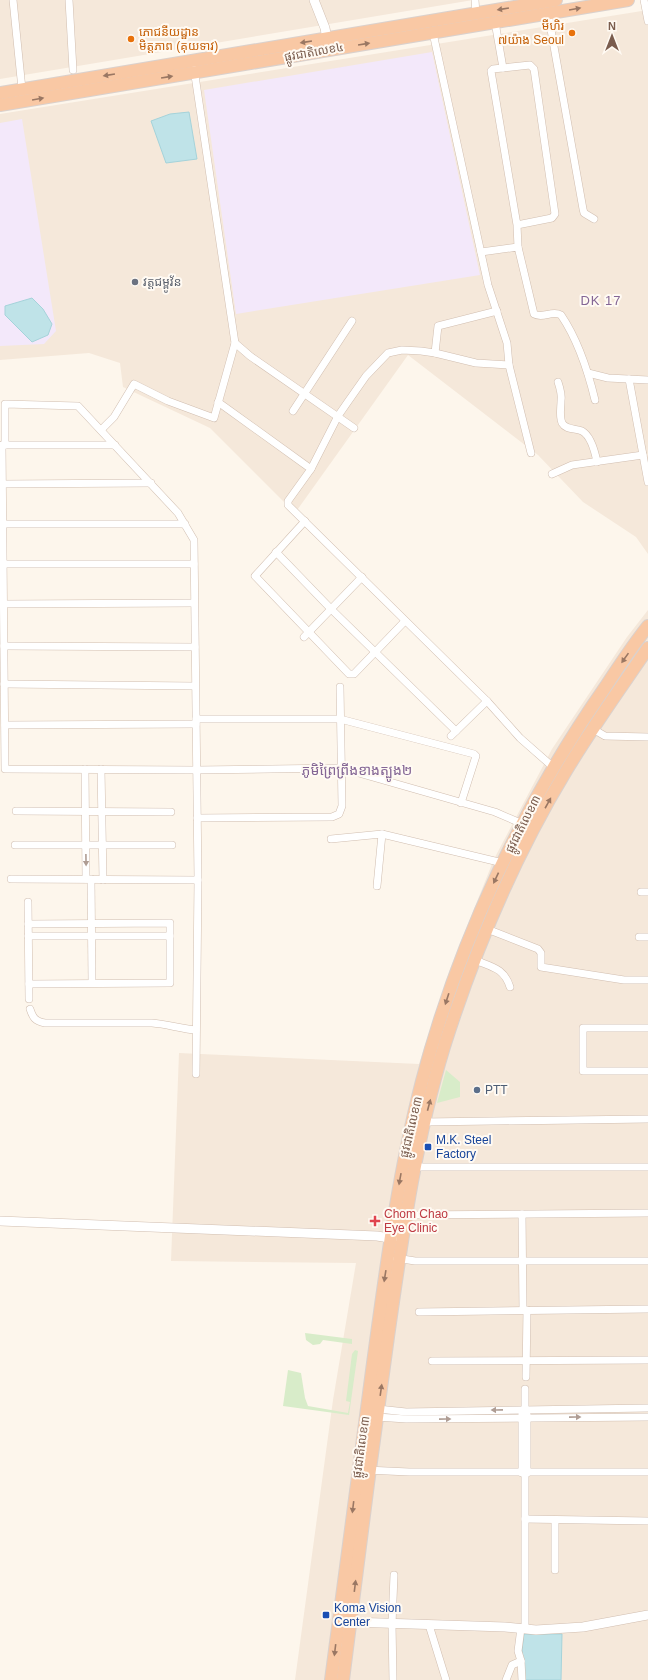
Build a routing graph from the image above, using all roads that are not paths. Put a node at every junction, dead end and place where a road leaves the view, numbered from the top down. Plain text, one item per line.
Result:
1 (13, 0) edge
2 (69, 0) edge
3 (314, 0) edge
4 (474, 0) edge
5 (556, 0) edge
6 (628, 0) edge
7 (644, 0) edge
8 (476, 13) junction
9 (548, 13) junction
10 (648, 21) edge
11 (495, 22) junction
12 (433, 33) junction
13 (328, 44) junction
14 (194, 67) junction
15 (503, 68) junction
16 (73, 70) dead end
17 (69, 88) junction
18 (22, 89) junction
19 (0, 93) edge
20 (0, 105) edge
21 (594, 219) dead end
22 (517, 225) junction
23 (518, 247) junction
24 (481, 252) junction
25 (497, 311) junction
26 (352, 321) dead end
27 (235, 343) junction
28 (435, 353) junction
29 (509, 365) junction
30 (588, 373) junction
31 (629, 379) junction
32 (648, 380) edge
33 (558, 382) dead end
34 (304, 393) junction
35 (595, 400) dead end
36 (218, 402) junction
37 (293, 411) dead end
38 (338, 416) junction
39 (354, 428) dead end
40 (101, 430) junction
41 (5, 445) junction
42 (115, 445) junction
43 (532, 453) dead end
44 (645, 458) edge
45 (597, 462) junction
46 (311, 469) junction
47 (552, 474) dead end
48 (648, 482) edge
49 (150, 483) junction
50 (2, 484) junction
51 (305, 522) junction
52 (2, 524) junction
53 (185, 524) junction
54 (276, 552) junction
55 (3, 564) junction
56 (194, 564) junction
57 (362, 577) junction
58 (194, 603) junction
59 (3, 604) junction
60 (330, 608) junction
61 (405, 621) junction
62 (648, 626) edge
63 (309, 631) junction
64 (304, 637) dead end
65 (4, 646) junction
66 (195, 647) junction
67 (648, 648) edge
68 (376, 651) junction
69 (4, 684) junction
70 (195, 686) junction
71 (340, 686) dead end
72 (487, 701) junction
73 (340, 719) junction
74 (196, 721) junction
75 (5, 725) junction
76 (593, 729) junction
77 (648, 738) edge
78 (553, 767) junction
79 (341, 768) junction
80 (85, 769) junction
81 (101, 769) junction
82 (196, 770) junction
83 (461, 803) junction
84 (16, 811) dead end
85 (85, 812) junction
86 (102, 812) junction
87 (171, 812) dead end
88 (197, 818) junction
89 (522, 823) junction
90 (534, 829) junction
91 (382, 834) junction
92 (331, 839) dead end
93 (15, 845) dead end
94 (86, 845) junction
95 (103, 845) junction
96 (172, 845) dead end
97 (503, 863) junction
98 (11, 879) dead end
99 (89, 880) junction
100 (103, 880) junction
101 (198, 880) junction
102 (377, 886) dead end
103 (28, 902) dead end
104 (92, 923) junction
105 (28, 924) junction
106 (487, 929) junction
107 (28, 936) junction
108 (92, 936) junction
109 (170, 936) junction
110 (648, 936) edge
111 (639, 937) dead end
112 (475, 960) junction
113 (648, 980) edge
114 (92, 983) junction
115 (29, 984) junction
116 (510, 987) dead end
117 (29, 999) dead end
118 (30, 1009) dead end
119 (648, 1028) edge
120 (196, 1030) junction
121 (648, 1071) edge
122 (196, 1074) dead end
123 (648, 1119) edge
124 (424, 1122) junction
125 (414, 1166) junction
126 (648, 1167) edge
127 (648, 1213) edge
128 (406, 1214) junction
129 (522, 1214) junction
130 (0, 1221) edge
131 (396, 1239) junction
132 (394, 1258) junction
133 (522, 1261) junction
134 (648, 1261) edge
135 (648, 1309) edge
136 (525, 1310) junction
137 (419, 1312) dead end
138 (648, 1360) edge
139 (432, 1361) dead end
140 (526, 1361) junction
141 (526, 1377) dead end
142 (525, 1389) dead end
143 (648, 1408) edge
144 (525, 1410) junction
145 (378, 1413) junction
146 (648, 1417) edge
147 (525, 1418) junction
148 (364, 1469) junction
149 (525, 1472) junction
150 (648, 1472) edge
151 (525, 1519) junction
152 (555, 1520) junction
153 (648, 1521) edge
154 (555, 1570) dead end
155 (394, 1575) dead end
156 (648, 1615) edge
157 (350, 1622) junction
158 (392, 1624) junction
159 (428, 1625) junction
160 (523, 1629) junction
161 (521, 1661) junction
162 (331, 1680) edge
163 (342, 1680) edge
164 (393, 1680) edge
165 (446, 1680) edge
166 (506, 1680) edge
167 (522, 1680) edge

1 - 18 street
2 - 16 street
3 - 13 street
4 - 8 street
5 -> 8 highway, ផ្លូវជាតិលេខ៤
9 -> 6 highway, ផ្លូវជាតិលេខ៤
7 - 10 street
8 - 13 highway, ផ្លូវជាតិលេខ៤
9 - 11 highway, ផ្លូវជាតិលេខ៤
9 - 21 street
11 - 12 highway, ផ្លូវជាតិលេខ៤
11 - 15 street
13 -> 12 highway, ផ្លូវជាតិលេខ៤
12 - 24 street
13 - 14 highway, ផ្លូវជាតិលេខ៤
14 - 17 highway, ផ្លូវជាតិលេខ៤
14 - 27 street
15 - 22 street
15 - 22 street
17 - 18 highway, ផ្លូវជាតិលេខ៤
20 -> 17 highway, ផ្លូវជាតិលេខ៤
18 - 19 highway, ផ្លូវជាតិលេខ៤
22 - 23 street
23 - 24 street
23 - 30 street
24 - 25 street
25 - 28 street
25 - 29 street
26 - 34 street
27 - 34 street
27 - 36 street
28 - 29 street
28 - 38 street
29 - 43 street
30 - 31 street
30 - 35 street
31 - 32 street
31 - 44 street
33 - 45 street
34 - 37 street
34 - 38 street
36 - 40 street
36 - 46 street
38 - 39 street
38 - 46 street
40 - 41 street
40 - 42 street
41 - 42 street
41 - 50 street
42 - 49 street
44 - 45 street
44 - 48 street
45 - 47 street
46 - 51 street
49 - 50 street
49 - 53 street
50 - 52 street
51 - 54 street
51 - 57 street
52 - 53 street
52 - 55 street
53 - 56 street
54 - 60 street
54 - 63 street
55 - 56 street
55 - 59 street
56 - 58 street
57 - 60 street
57 - 61 street
58 - 59 street
58 - 66 street
59 - 65 street
60 - 63 street
60 - 68 street
61 - 68 street
61 - 72 street
62 -> 78 highway, ផ្លូវជាតិលេខ៣
63 - 64 street
63 - 68 street
65 - 66 street
65 - 69 street
66 - 70 street
67 - 76 highway, ផ្លូវជាតិលេខ៣
68 - 72 street
69 - 70 street
69 - 75 street
70 - 74 street
71 - 73 street
72 - 78 street
73 - 74 street
73 - 79 street
73 - 83 street
74 - 75 street
74 - 82 street
75 - 80 street
76 - 77 street
90 -> 76 highway, ផ្លូវជាតិលេខ៣
78 - 89 highway, ផ្លូវជាតិលេខ៣
79 - 82 street
79 - 83 street
79 - 88 street
80 - 81 street
80 - 85 street
81 - 82 street
81 - 86 street
82 - 88 street
83 - 89 street
84 - 85 street
85 - 86 street
85 - 94 street
86 - 87 street
86 - 95 street
88 - 101 street
89 - 90 street
89 - 97 highway, ផ្លូវជាតិលេខ៣
90 - 106 highway, ផ្លូវជាតិលេខ៣
91 - 92 street
91 - 97 street
91 - 102 street
93 - 94 street
94 - 95 street
94 -> 99 street
95 - 96 street
95 - 100 street
97 -> 131 highway, ផ្លូវជាតិលេខ៣
98 - 99 street
99 - 100 street
99 - 104 street
100 - 101 street
101 - 120 street
103 - 105 street
104 - 105 street
104 - 108 street
104 - 109 street
105 - 107 street
106 - 112 highway, ផ្លូវជាតិលេខ៣
106 - 113 street
107 - 108 street
107 - 115 street
108 - 109 street
108 - 114 street
109 - 114 street
110 - 111 street
112 - 116 street
124 -> 112 highway, ផ្លូវជាតិលេខ៣
114 - 115 street
115 - 117 street
118 - 120 street
119 - 121 street
120 - 122 street
123 - 124 street
124 - 125 highway, ផ្លូវជាតិលេខ៣
125 - 126 street
125 - 128 highway, ផ្លូវជាតិលេខ៣
127 - 129 street
128 - 129 street
128 - 131 highway, ផ្លូវជាតិលេខ៣
129 - 133 street
130 - 131 street
131 - 132 highway, ផ្លូវជាតិលេខ៣
132 - 133 street
145 -> 132 highway, ផ្លូវជាតិលេខ៣
132 -> 148 highway, ផ្លូវជាតិលេខ៣
133 - 134 street
133 - 136 street
135 - 136 street
136 - 137 street
136 - 140 street
138 - 140 street
139 - 140 street
140 - 141 street
142 - 144 street
143 - 144 street
144 -> 145 street
144 - 147 street
145 -> 147 street
145 - 148 highway, ផ្លូវជាតិលេខ៣
147 -> 146 street
147 - 149 street
148 - 149 street
157 -> 148 highway, ផ្លូវជាតិលេខ៣
148 -> 162 highway, ផ្លូវជាតិលេខ៣
149 - 150 street
149 - 151 street
151 - 152 street
151 - 160 street
152 - 153 street
152 - 154 street
155 - 158 street
156 - 160 street
157 - 158 street
157 - 163 highway, ផ្លូវជាតិលេខ៣
158 - 159 street
158 - 164 street
159 - 160 street
159 - 165 street
160 - 161 street
161 - 166 street
161 - 167 street

